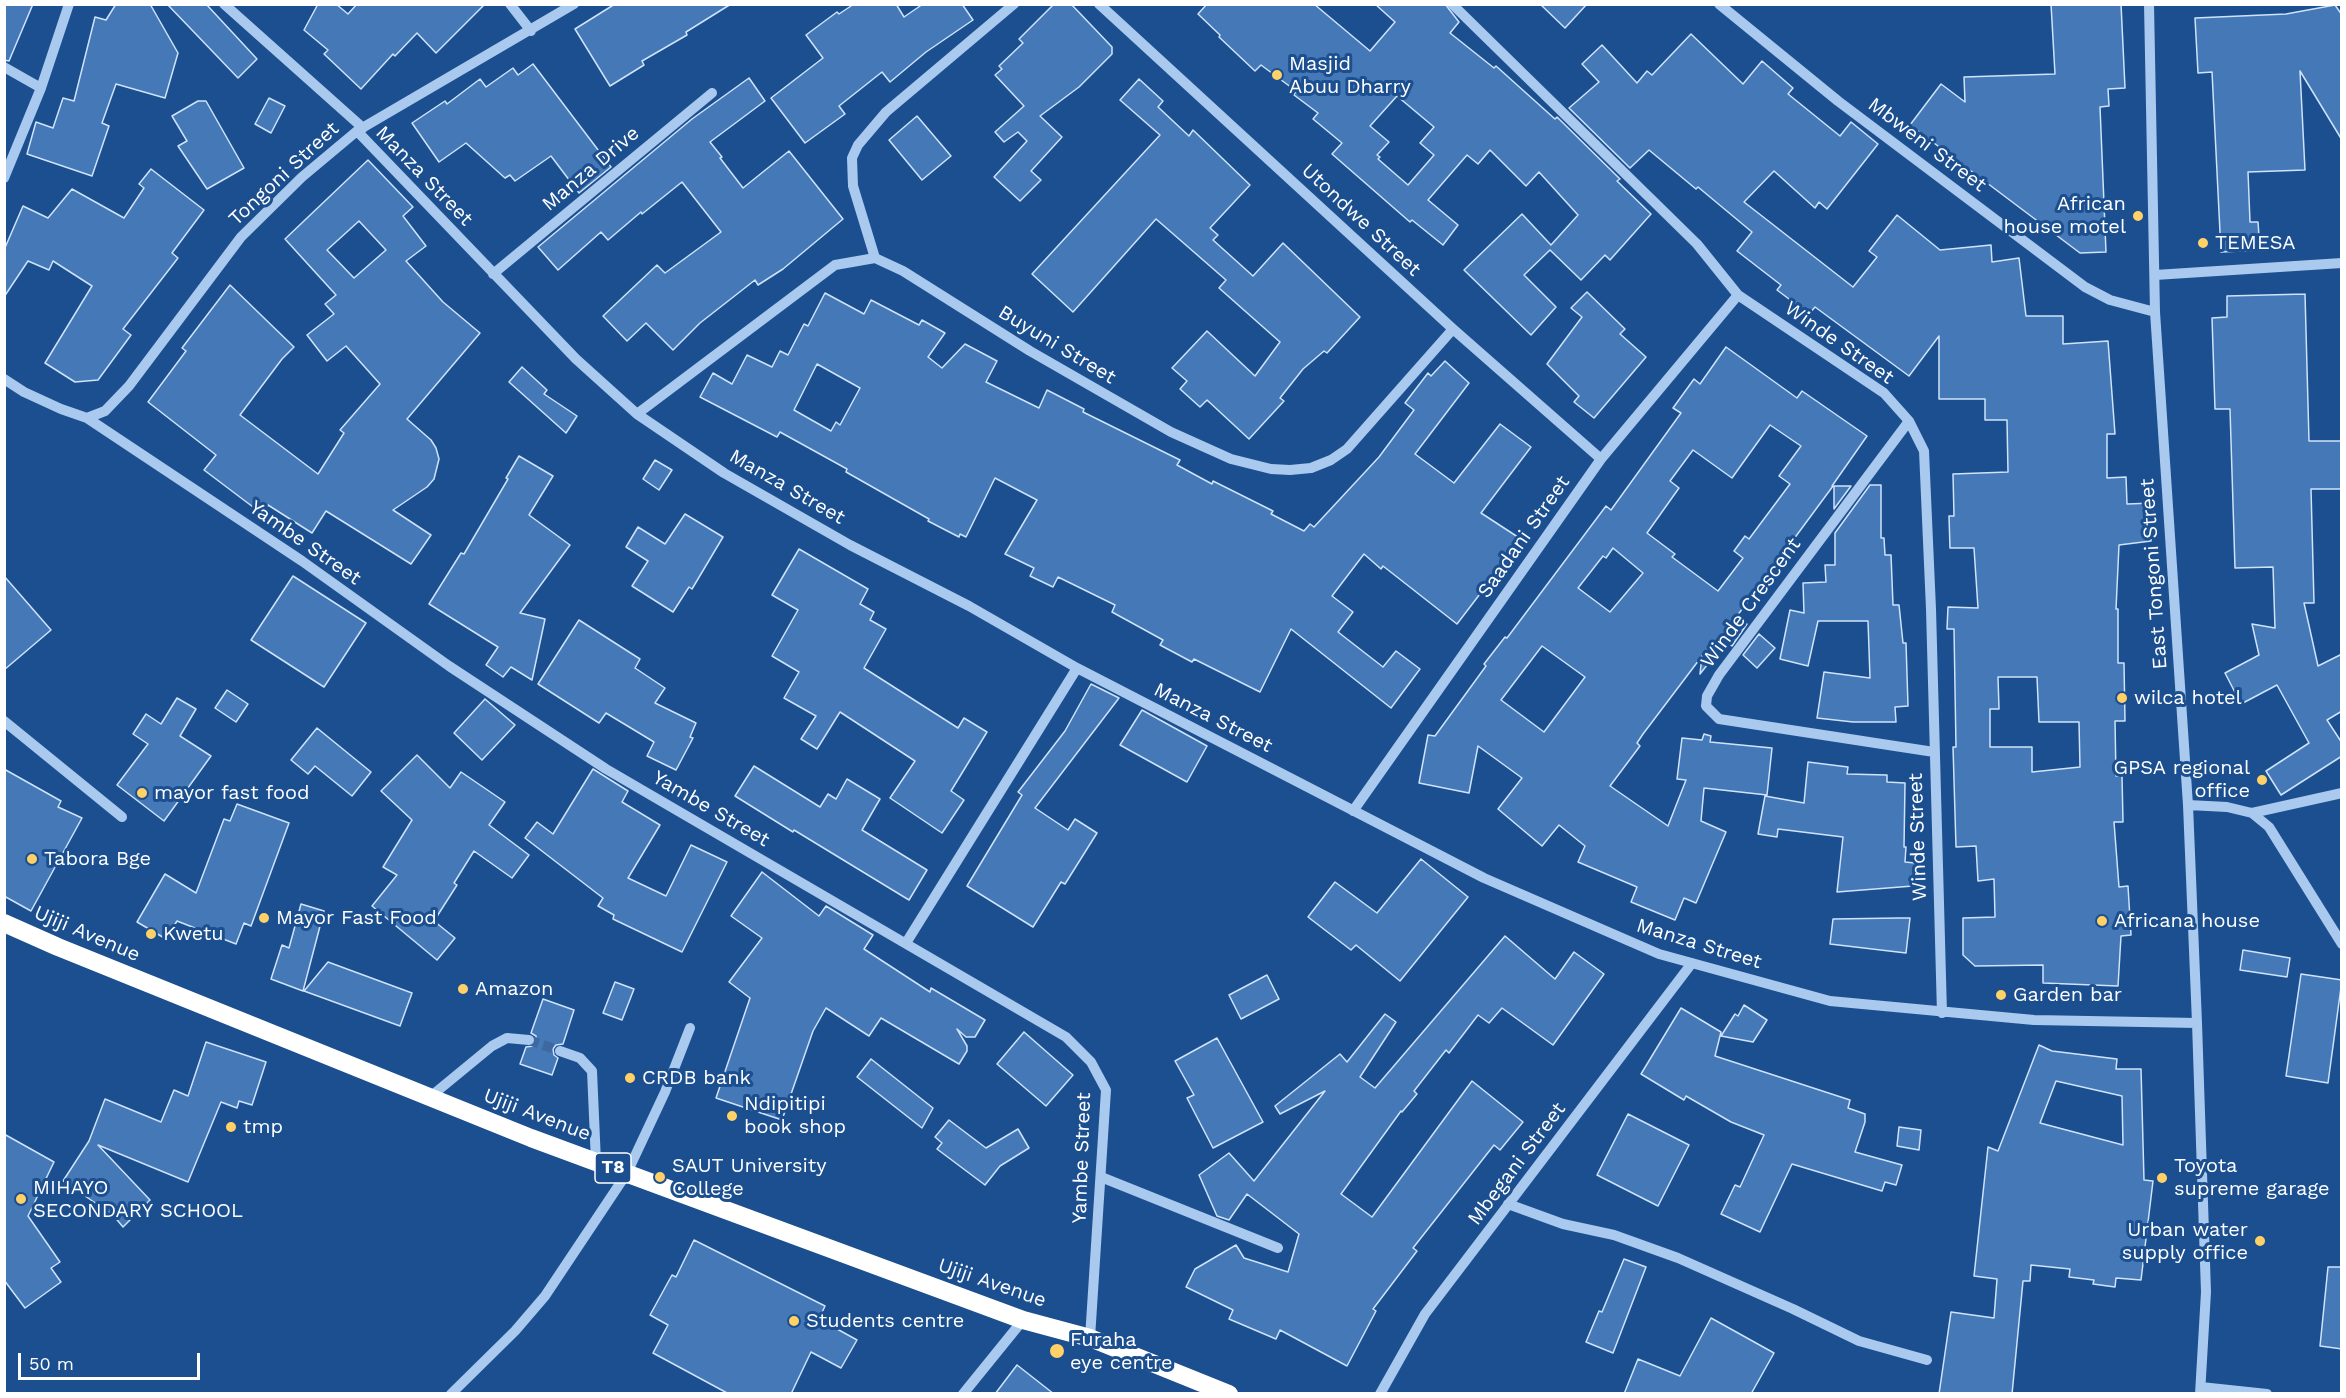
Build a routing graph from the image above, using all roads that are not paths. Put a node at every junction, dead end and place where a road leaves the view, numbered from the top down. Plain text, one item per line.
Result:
1 (69, 4) edge
2 (224, 4) edge
3 (510, 4) edge
4 (574, 4) edge
5 (1014, 4) edge
6 (1099, 4) edge
7 (1452, 4) edge
8 (1719, 4) edge
9 (2149, 4) edge
10 (531, 31) junction
11 (4, 67) edge
12 (41, 88) junction
13 (712, 93) dead end
14 (360, 130) junction
15 (4, 178) edge
16 (875, 258) junction
17 (2342, 263) edge
18 (493, 274) junction
19 (2155, 275) junction
20 (1738, 295) junction
21 (2155, 312) junction
22 (1453, 329) junction
23 (4, 379) edge
24 (637, 414) junction
25 (87, 418) junction
26 (1909, 421) junction
27 (1601, 459) junction
28 (1077, 668) junction
29 (4, 721) edge
30 (1934, 752) junction
31 (2342, 793) edge
32 (2188, 805) junction
33 (1353, 811) junction
34 (2252, 813) junction
35 (122, 817) dead end
36 (4, 922) edge
37 (906, 943) junction
38 (2342, 944) edge
39 (1692, 963) junction
40 (1942, 1013) junction
41 (2197, 1023) junction
42 (690, 1028) dead end
43 (529, 1040) tunnel mouth
44 (560, 1051) tunnel mouth
45 (430, 1097) junction
46 (596, 1162) junction
47 (627, 1173) junction
48 (1101, 1177) junction
49 (1508, 1204) junction
50 (1278, 1248) dead end
51 (1023, 1320) junction
52 (1090, 1338) junction
53 (1927, 1360) dead end
54 (2201, 1390) edge
55 (451, 1394) edge
56 (963, 1394) edge
57 (1229, 1394) edge
58 (1380, 1394) edge
59 (2267, 1394) edge

1 - 12 street
2 - 14 street, Manza Street
3 - 10 street
4 - 10 street, Tongoni Street
5 - 16 street
6 - 22 street, Utondwe Street
7 - 20 street, Winde Street
8 - 21 street, Mbweni Street
9 - 19 street, East Tongoni Street
10 - 14 street, Tongoni Street
11 - 12 street
12 - 15 street
13 - 18 street, Manza Drive
14 - 18 street, Manza Street
14 - 25 street, Tongoni Street
16 - 22 street, Buyuni Street
16 - 24 street
17 - 19 street
18 - 24 street, Manza Street
19 - 21 street, East Tongoni Street
20 - 26 street, Winde Street
20 - 27 street, Saadani Street
21 - 32 street, East Tongoni Street
22 - 27 street, Utondwe Street
23 - 25 street
24 - 28 street, Manza Street
25 - 37 street, Yambe Street
26 - 30 street, Winde Street
26 - 30 street, Winde Crescent
27 - 33 street, Saadani Street
28 - 33 street, Manza Street
28 - 37 street
29 - 35 street
30 - 40 street, Winde Street
31 - 34 street
32 - 34 street
32 - 41 street, East Tongoni Street
33 - 39 street, Manza Street
34 - 38 street
36 - 45 highway, Ujiji Avenue / T8
37 - 48 street, Yambe Street
39 - 40 street, Manza Street
39 - 49 street, Mbegani Street
40 - 41 street, Manza Street
41 - 54 street, East Tongoni Street
42 - 47 street
43 - 45 street
44 - 46 street
45 - 46 highway, Ujiji Avenue / T8
46 - 47 highway, Ujiji Avenue / T8
47 - 51 highway, Ujiji Avenue / T8
47 - 55 street
48 - 50 street
48 - 52 street, Yambe Street
49 - 53 street
49 - 58 street, Mbegani Street
51 - 52 highway, Ujiji Avenue / T8
51 - 56 street
52 - 57 highway, Ujiji Avenue / T8
54 - 59 street

